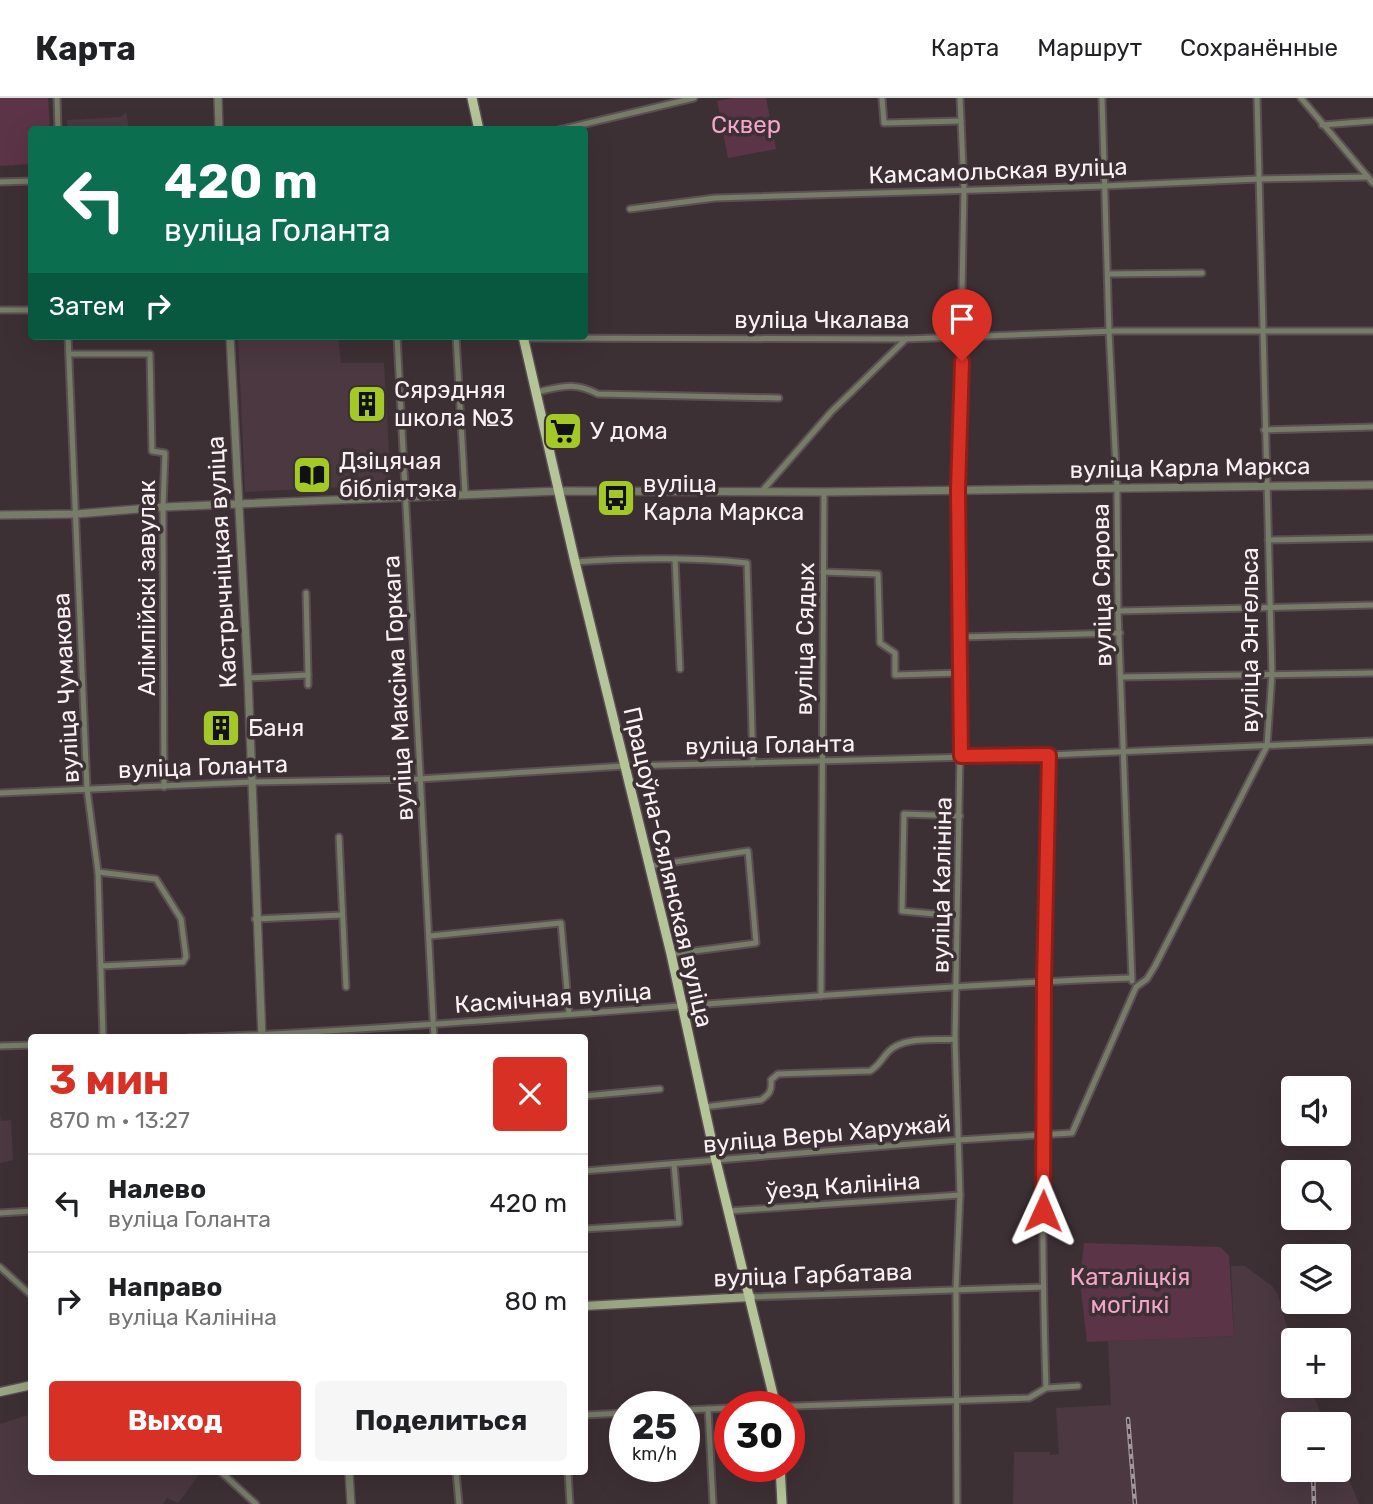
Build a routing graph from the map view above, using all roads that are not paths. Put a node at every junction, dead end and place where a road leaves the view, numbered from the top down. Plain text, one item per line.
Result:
1 (57, 98) edge
2 (218, 98) edge
3 (472, 98) edge
4 (694, 98) edge
5 (882, 98) edge
6 (960, 98) edge
7 (1102, 98) edge
8 (1257, 98) edge
9 (1301, 98) edge
10 (961, 121) junction
11 (1373, 121) edge
12 (1322, 125) junction
13 (58, 126) edge
14 (219, 126) edge
15 (478, 126) edge
16 (576, 126) edge
17 (1368, 177) junction
18 (1258, 179) junction
19 (28, 181) edge
20 (0, 182) edge
21 (1373, 183) edge
22 (1105, 186) junction
23 (964, 189) junction
24 (630, 209) dead end
25 (1202, 273) dead end
26 (1109, 274) junction
27 (0, 310) edge
28 (28, 310) edge
29 (1109, 331) junction
30 (1373, 331) edge
31 (1264, 332) junction
32 (963, 336) junction
33 (588, 337) edge
34 (906, 339) junction
35 (68, 340) edge
36 (230, 340) edge
37 (397, 340) edge
38 (456, 340) edge
39 (524, 340) edge
40 (69, 354) junction
41 (536, 392) junction
42 (779, 398) dead end
43 (1373, 427) edge
44 (1264, 430) junction
45 (1373, 485) edge
46 (1267, 487) junction
47 (1118, 488) junction
48 (958, 490) junction
49 (560, 491) junction
50 (762, 491) junction
51 (824, 492) junction
52 (465, 493) junction
53 (405, 497) junction
54 (239, 506) junction
55 (163, 507) junction
56 (76, 514) junction
57 (0, 515) edge
58 (1373, 538) edge
59 (1268, 540) junction
60 (674, 559) junction
61 (575, 562) junction
62 (823, 572) junction
63 (306, 593) dead end
64 (1373, 605) edge
65 (1270, 606) junction
66 (1118, 611) junction
67 (1120, 634) junction
68 (962, 637) junction
69 (680, 669) dead end
70 (960, 673) junction
71 (1373, 673) edge
72 (1272, 674) junction
73 (308, 675) junction
74 (1122, 677) junction
75 (248, 678) junction
76 (308, 685) dead end
77 (1373, 741) edge
78 (1267, 746) junction
79 (1125, 750) junction
80 (1049, 755) junction
81 (961, 756) junction
82 (821, 761) junction
83 (753, 763) junction
84 (624, 766) junction
85 (419, 779) junction
86 (251, 782) junction
87 (164, 787) junction
88 (87, 789) junction
89 (0, 793) edge
90 (960, 816) junction
91 (339, 837) dead end
92 (649, 866) junction
93 (98, 872) junction
94 (342, 915) junction
95 (957, 916) junction
96 (255, 919) junction
97 (430, 936) junction
98 (671, 954) junction
99 (101, 965) junction
100 (1131, 978) junction
101 (1044, 982) junction
102 (346, 986) dead end
103 (1136, 987) junction
104 (958, 988) junction
105 (821, 996) junction
106 (682, 1006) junction
107 (569, 1013) junction
108 (433, 1025) junction
109 (103, 1034) edge
110 (262, 1034) edge
111 (293, 1034) edge
112 (434, 1034) edge
113 (955, 1039) junction
114 (28, 1045) edge
115 (0, 1046) edge
116 (660, 1089) dead end
117 (588, 1096) edge
118 (704, 1107) junction
119 (1072, 1133) joint
120 (1044, 1135) junction
121 (959, 1140) junction
122 (716, 1161) junction
123 (674, 1164) junction
124 (588, 1171) edge
125 (960, 1195) junction
126 (28, 1211) edge
127 (729, 1211) junction
128 (0, 1213) edge
129 (588, 1229) edge
130 (0, 1267) edge
131 (1043, 1287) junction
132 (956, 1289) junction
133 (28, 1292) edge
134 (751, 1297) junction
135 (588, 1306) edge
136 (28, 1386) edge
137 (1078, 1386) dead end
138 (1046, 1388) junction
139 (772, 1391) edge
140 (0, 1392) edge
141 (956, 1401) junction
142 (805, 1406) edge
143 (700, 1409) edge
144 (708, 1409) junction
145 (714, 1409) edge
146 (609, 1414) edge
147 (588, 1415) edge
148 (224, 1475) edge
149 (349, 1475) edge
150 (456, 1475) edge
151 (568, 1475) edge
152 (781, 1482) edge
153 (256, 1504) edge
154 (351, 1504) edge
155 (459, 1504) edge
156 (570, 1504) edge
157 (713, 1504) edge
158 (782, 1504) edge
159 (957, 1504) edge

1 - 13 street
2 - 14 street
3 - 15 main road
4 - 16 street
5 - 10 street
6 - 10 street, вуліца Калініна
7 - 22 street, вуліца Сярова
8 - 18 street, вуліца Энгельса
9 - 12 street
10 - 23 street, вуліца Калініна
11 - 12 street
12 - 17 street
17 - 18 street, Камсамольская вуліца
17 - 21 street
18 - 22 street, Камсамольская вуліца
18 - 31 street, вуліца Энгельса
19 - 20 street
22 - 23 street, Камсамольская вуліца
22 - 26 street, вуліца Сярова
23 - 24 street, Камсамольская вуліца
23 - 32 street, вуліца Калініна
25 - 26 street
26 - 29 street, вуліца Сярова
27 - 28 street
29 - 31 street, вуліца Чкалава
29 - 32 street, вуліца Чкалава
29 - 47 street, вуліца Сярова
30 - 31 street, вуліца Чкалава
31 - 44 street, вуліца Энгельса
32 - 34 street, вуліца Чкалава
32 - 48 street, вуліца Калініна
33 - 34 street, вуліца Чкалава
34 - 50 street
35 - 40 street, вуліца Чумакова
36 - 54 street, Кастрычніцкая вуліца
37 - 53 street, вуліца Максіма Горкага
38 - 52 street
39 - 41 main road, Працоўна-Сялянская вуліца
40 - 55 street, Алімпійскі завулак
40 - 56 street, вуліца Чумакова
41 - 42 street
41 - 49 main road, Працоўна-Сялянская вуліца
43 - 44 street
44 - 46 street, вуліца Энгельса
45 - 46 street, вуліца Карла Маркса
46 - 47 street, вуліца Карла Маркса
46 - 59 street, вуліца Энгельса
47 - 48 street, вуліца Карла Маркса
47 - 66 street, вуліца Сярова
48 - 51 street, вуліца Карла Маркса
48 - 68 street, вуліца Калініна
49 - 50 street, вуліца Карла Маркса
49 - 52 street, вуліца Карла Маркса
49 - 61 main road, Працоўна-Сялянская вуліца
50 - 51 street, вуліца Карла Маркса
51 - 62 street, вуліца Сядых
52 - 53 street, вуліца Карла Маркса
53 - 54 street, вуліца Карла Маркса
53 - 85 street, вуліца Максіма Горкага
54 - 55 street, вуліца Карла Маркса
54 - 75 street, Кастрычніцкая вуліца
55 - 56 street, вуліца Карла Маркса
55 - 87 street, Алімпійскі завулак
56 - 57 street, вуліца Карла Маркса
56 - 88 street, вуліца Чумакова
58 - 59 street
59 - 65 street, вуліца Энгельса
60 - 61 street
60 - 69 street
60 - 83 street
61 - 84 main road, Працоўна-Сялянская вуліца
62 - 70 street
62 - 82 street, вуліца Сядых
63 - 73 street
64 - 65 street
65 - 66 street
65 - 72 street, вуліца Энгельса
66 - 67 street, вуліца Сярова
67 - 68 street
67 - 74 street, вуліца Сярова
68 - 70 street, вуліца Калініна
70 - 81 street, вуліца Калініна
71 - 72 street
72 - 74 street
72 - 78 street, вуліца Энгельса
73 - 75 street
73 - 76 street
74 - 79 street, вуліца Сярова
75 - 86 street, Кастрычніцкая вуліца
77 - 78 street, вуліца Голанта
78 - 79 street, вуліца Голанта
78 - 103 street, вуліца Энгельса
79 - 80 street, вуліца Голанта
79 - 100 street, вуліца Сярова
80 - 81 street, вуліца Голанта
80 - 101 street
81 - 82 street, вуліца Голанта
81 - 90 street, вуліца Калініна
82 - 83 street, вуліца Голанта
82 - 105 street, вуліца Сядых
83 - 84 street, вуліца Голанта
84 - 85 street, вуліца Голанта
84 - 92 main road, Працоўна-Сялянская вуліца
85 - 86 street, вуліца Голанта
85 - 97 street, вуліца Максіма Горкага
86 - 87 street, вуліца Голанта
86 - 96 street, Кастрычніцкая вуліца
87 - 88 street, вуліца Голанта
88 - 89 street, вуліца Голанта
88 - 93 street, вуліца Чумакова
90 - 95 street, вуліца Калініна
90 - 95 street
91 - 94 street
92 - 98 main road, Працоўна-Сялянская вуліца
92 - 98 street
93 - 99 street, вуліца Чумакова
93 - 99 street
94 - 96 street
94 - 102 street
95 - 104 street, вуліца Калініна
96 - 110 street, Кастрычніцкая вуліца
97 - 107 street
97 - 108 street, вуліца Максіма Горкага
98 - 106 main road, Працоўна-Сялянская вуліца
99 - 109 street, вуліца Чумакова
100 - 101 street, Касмічная вуліца
100 - 103 street, вуліца Сярова
101 - 104 street, Касмічная вуліца
101 - 120 street
103 - 119 street, вуліца Энгельса
104 - 105 street, Касмічная вуліца
104 - 113 street, вуліца Калініна
105 - 106 street, Касмічная вуліца
106 - 107 street, Касмічная вуліца
106 - 118 main road, Працоўна-Сялянская вуліца
107 - 108 street, Касмічная вуліца
108 - 111 street, Касмічная вуліца
108 - 112 street, вуліца Максіма Горкага
113 - 118 street
113 - 121 street, вуліца Калініна
114 - 115 street
116 - 117 street
118 - 122 main road, Працоўна-Сялянская вуліца
119 - 120 street, вуліца Веры Харужай
120 - 121 street, вуліца Веры Харужай
120 - 131 street
121 - 122 street, вуліца Веры Харужай
121 - 125 street, вуліца Калініна
122 - 123 street, вуліца Веры Харужай
122 - 127 main road, Працоўна-Сялянская вуліца
123 - 124 street, вуліца Веры Харужай
123 - 129 street
125 - 127 street, ўезд Калініна
125 - 132 street, вуліца Калініна
126 - 128 street
127 - 134 main road, Працоўна-Сялянская вуліца
130 - 133 street
131 - 132 street, вуліца Гарбатава
131 - 138 street
132 - 134 street, вуліца Гарбатава
132 - 141 street, вуліца Калініна
134 - 135 main road, вуліца Гарбатава
134 - 139 main road, Працоўна-Сялянская вуліца
136 - 140 main road
137 - 138 street
138 - 141 street
141 - 142 street
141 - 159 street, вуліца Калініна
143 - 144 street
144 - 145 street
144 - 157 street
146 - 147 street
148 - 153 street
149 - 154 street
150 - 155 street
151 - 156 street
152 - 158 main road

